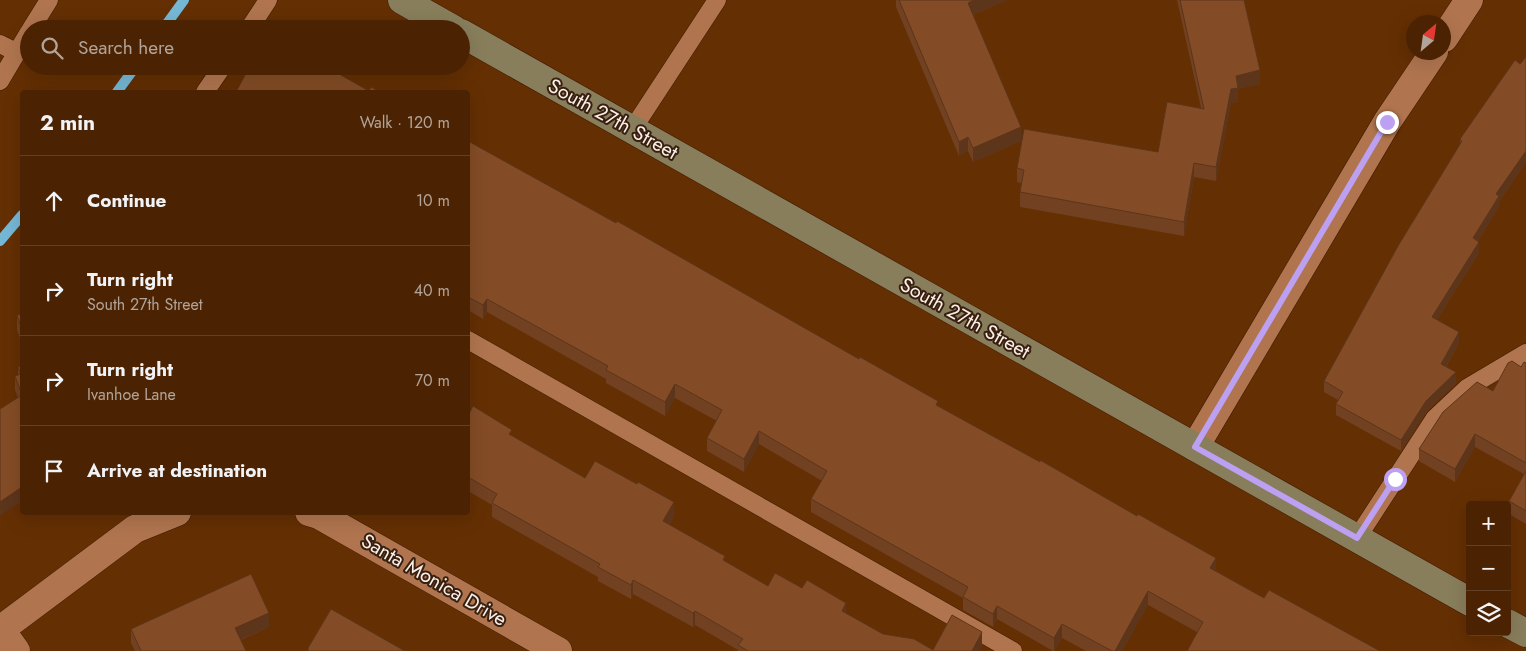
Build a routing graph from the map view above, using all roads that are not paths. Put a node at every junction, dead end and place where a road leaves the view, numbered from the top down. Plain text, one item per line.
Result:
1 (49, 0) edge
2 (268, 0) edge
3 (402, 0) edge
4 (717, 0) edge
5 (1469, 0) edge
6 (36, 20) edge
7 (255, 20) edge
8 (437, 20) edge
9 (1451, 27) edge
10 (470, 38) edge
11 (0, 44) edge
12 (20, 46) edge
13 (16, 52) junction
14 (1429, 60) edge
15 (217, 75) edge
16 (0, 81) edge
17 (207, 90) edge
18 (632, 130) junction
19 (470, 341) edge
20 (1526, 353) edge
21 (1195, 447) junction
22 (170, 515) edge
23 (319, 515) edge
24 (1357, 538) junction
25 (1466, 600) edge
26 (1511, 625) edge
27 (0, 630) edge
28 (1526, 633) edge
29 (16, 651) edge
30 (558, 651) edge
31 (1013, 651) edge

1 - 6 lane
2 - 7 lane
3 - 8 main road
4 - 18 lane
5 - 9 street
10 - 18 main road, South 27th Street
11 - 13 lane
12 - 13 lane
13 - 16 lane
14 - 21 street
15 - 17 lane
18 - 21 main road, South 27th Street
19 - 31 lane
20 - 24 lane
21 - 24 main road, South 27th Street
22 - 27 street
23 - 30 street, Santa Monica Drive
24 - 25 main road, South 27th Street
26 - 28 main road
27 - 29 street

